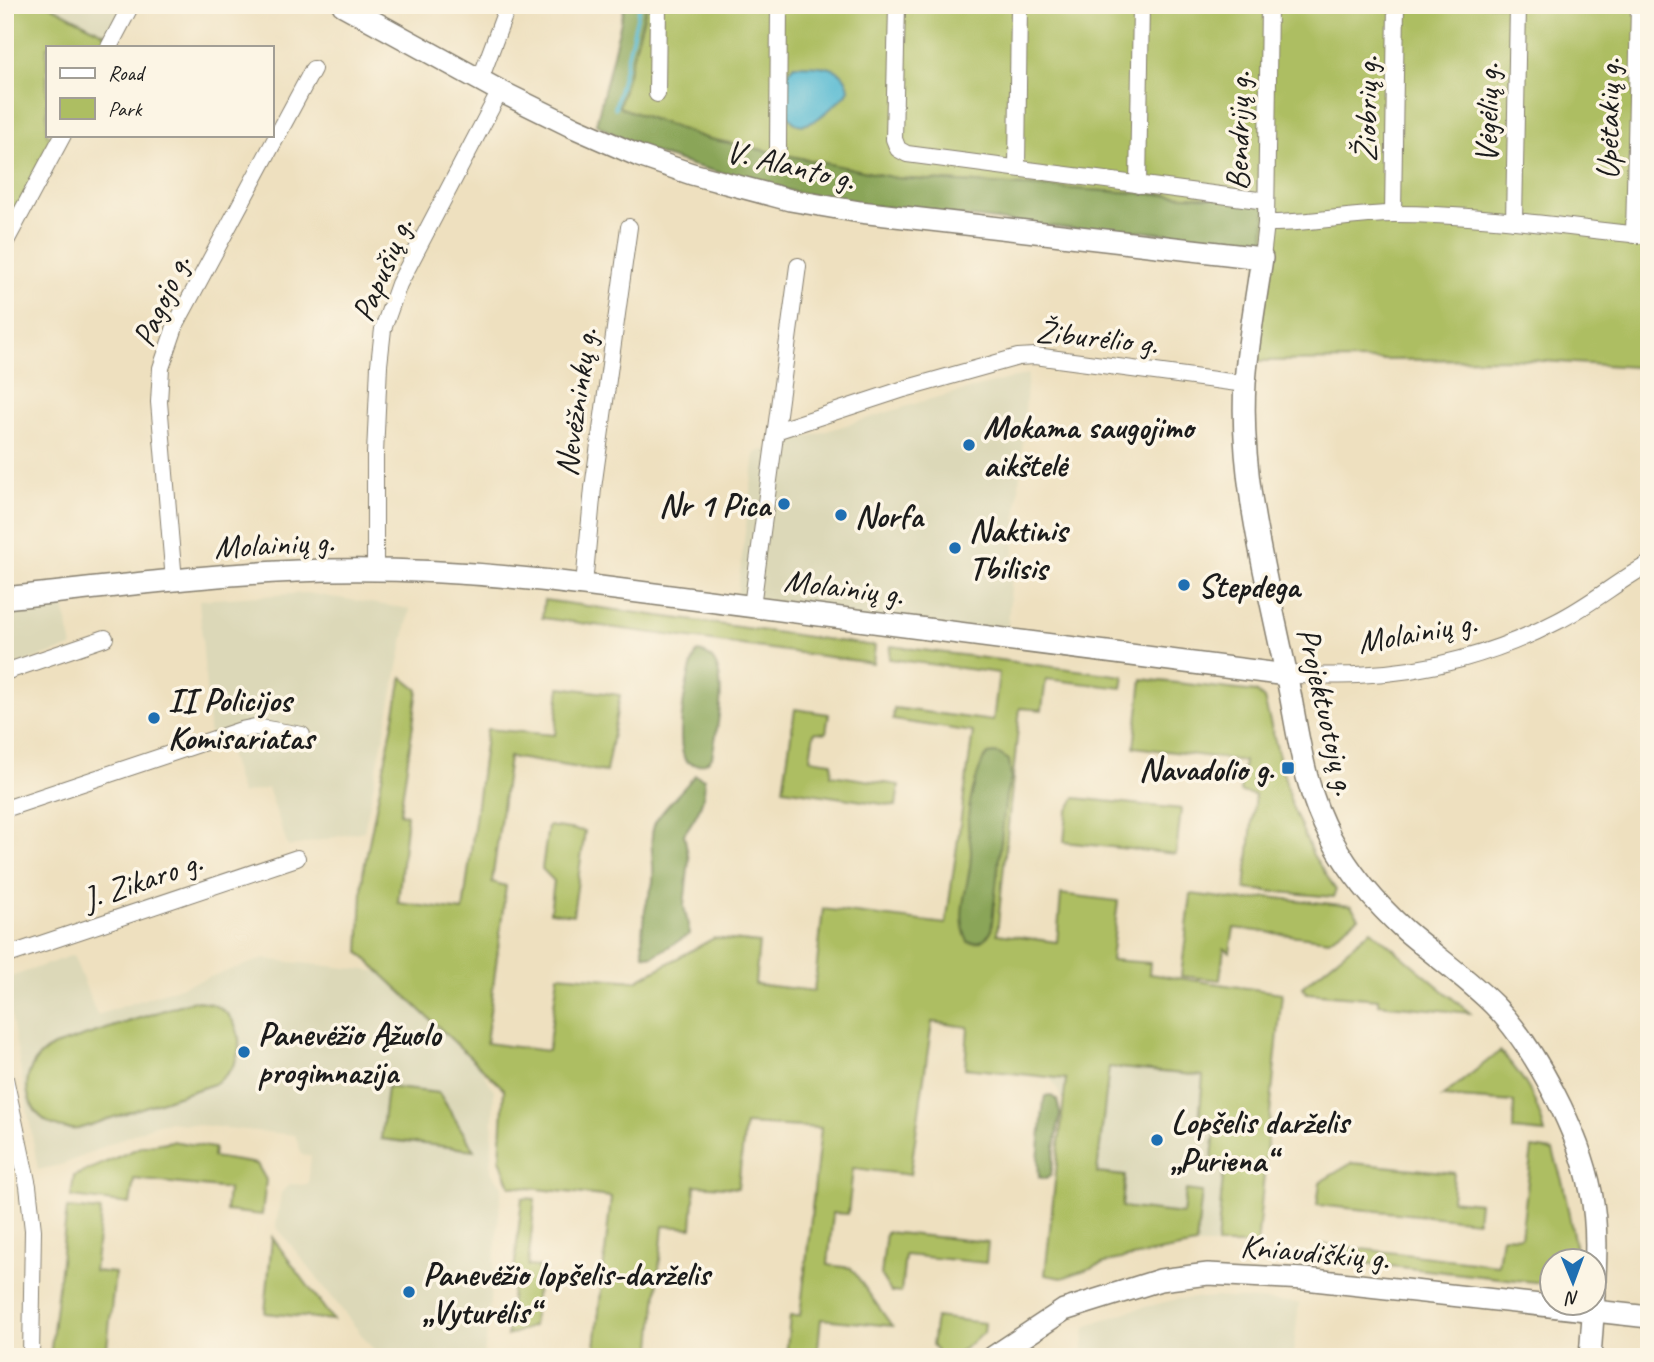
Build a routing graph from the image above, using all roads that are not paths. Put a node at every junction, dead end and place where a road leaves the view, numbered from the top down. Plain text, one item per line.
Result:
1 (131, 5) edge
2 (343, 5) edge
3 (508, 5) edge
4 (659, 5) edge
5 (779, 5) edge
6 (897, 5) edge
7 (1019, 5) edge
8 (1141, 5) edge
9 (1269, 5) edge
10 (1396, 5) edge
11 (1518, 5) edge
12 (1639, 5) edge
13 (110, 46) edge
14 (313, 69) dead end
15 (480, 80) junction
16 (500, 91) junction
17 (657, 94) dead end
18 (62, 136) edge
19 (778, 148) dead end
20 (1017, 168) junction
21 (1138, 185) junction
22 (1266, 201) junction
23 (1393, 214) junction
24 (1514, 221) junction
25 (1266, 223) junction
26 (629, 227) dead end
27 (1642, 235) edge
28 (5, 243) edge
29 (1262, 258) junction
30 (798, 265) dead end
31 (1245, 384) junction
32 (776, 431) junction
33 (1649, 564) edge
34 (376, 569) junction
35 (174, 580) junction
36 (584, 585) junction
37 (5, 598) edge
38 (752, 606) junction
39 (106, 639) dead end
40 (5, 672) edge
41 (1287, 676) junction
42 (302, 735) dead end
43 (5, 809) edge
44 (297, 858) dead end
45 (5, 956) edge
46 (5, 1078) edge
47 (1595, 1246) edge
48 (1538, 1298) edge
49 (1608, 1307) edge
50 (1593, 1316) edge
51 (1649, 1317) edge
52 (31, 1357) edge
53 (993, 1357) edge
54 (1590, 1357) edge

1 - 13 street
2 - 15 main road, V. Alanto g.
3 - 15 street
4 - 17 street
5 - 19 street
6 - 20 street
7 - 20 street
8 - 21 street
9 - 22 street, Bendrijų g.
10 - 23 street, Žiobrių g.
11 - 24 street, Vėgėlių g.
12 - 27 street, Upėtakių g.
14 - 35 street, Pagojo g.
15 - 16 main road, V. Alanto g.
16 - 29 main road, V. Alanto g.
16 - 34 street, Papušių g.
18 - 28 street
20 - 21 street
21 - 22 street
22 - 25 street, Bendrijų g.
23 - 24 street
23 - 25 street
24 - 27 street
25 - 29 street, Bendrijų g.
26 - 36 street, Nevėžninkų g.
29 - 31 main road, Projektuotojų g.
30 - 32 street
31 - 32 street, Žiburėlio g.
31 - 41 main road, Projektuotojų g.
32 - 38 street
33 - 41 street, Molainių g.
34 - 35 main road, Molainių g.
34 - 36 main road, Molainių g.
35 - 37 main road, Molainių g.
36 - 38 main road, Molainių g.
38 - 41 main road, Molainių g.
39 - 40 street
41 - 47 main road, Projektuotojų g.
42 - 43 street
44 - 45 street, J. Zikaro g.
46 - 52 street
48 - 53 main road, Kniaudiškių g.
49 - 51 main road, Kniaudiškių g.
50 - 54 main road, Projektuotojų g.

